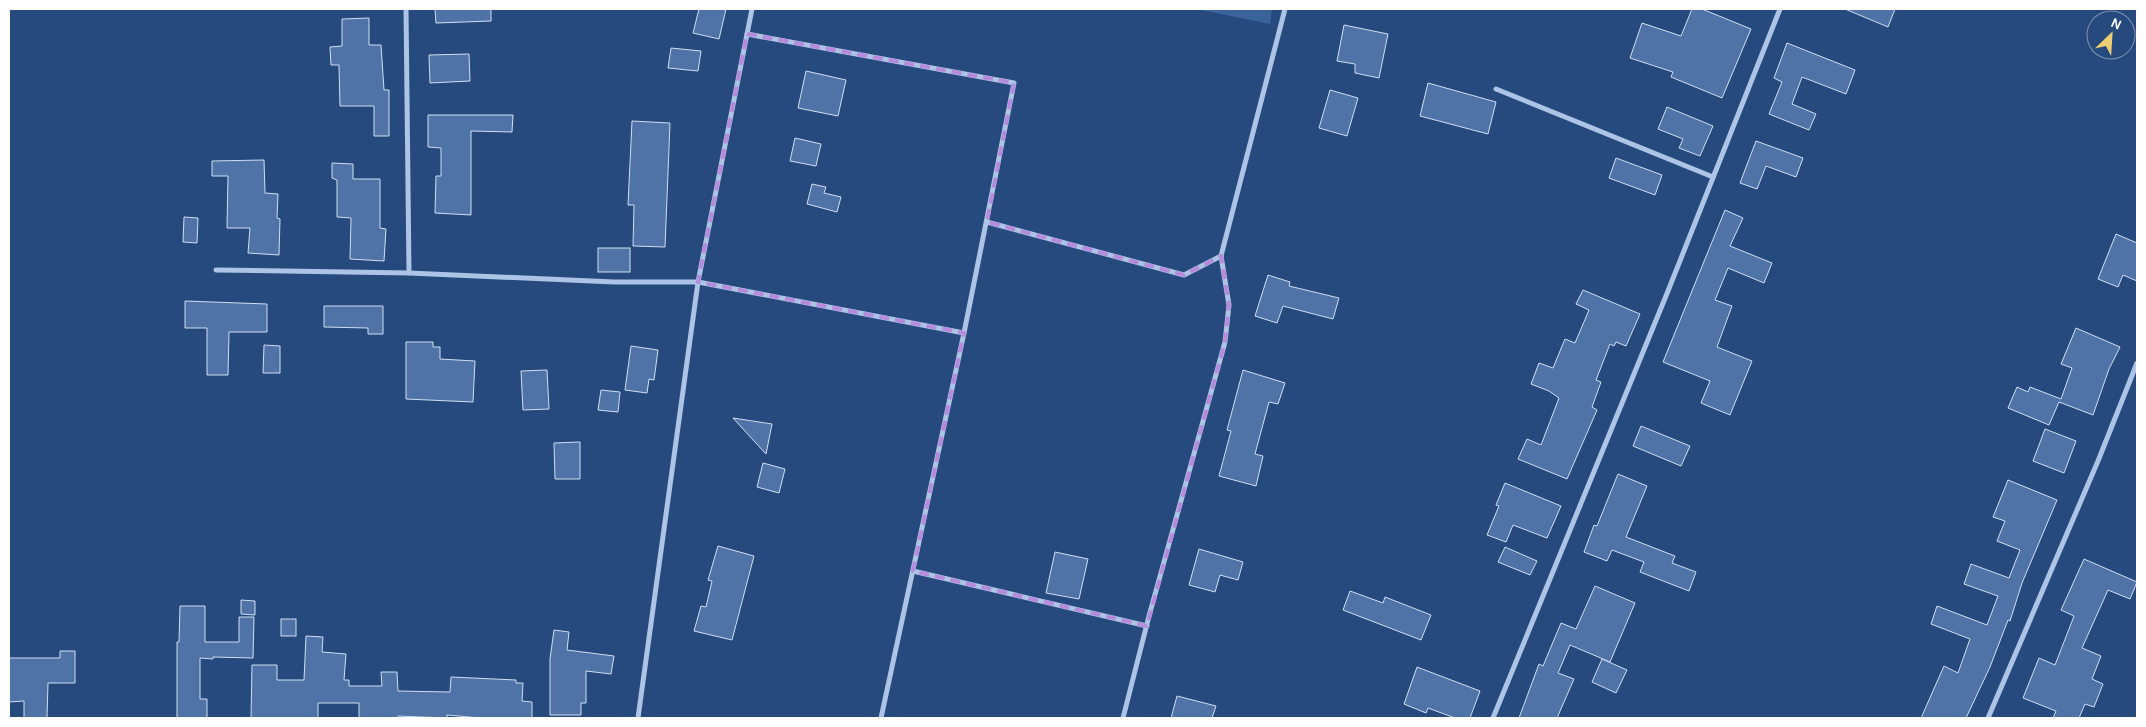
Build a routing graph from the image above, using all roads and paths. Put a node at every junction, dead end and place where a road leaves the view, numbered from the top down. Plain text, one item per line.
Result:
1 (406, 9) edge
2 (752, 9) edge
3 (1285, 9) edge
4 (1780, 9) edge
5 (747, 34) junction
6 (1496, 89) dead end
7 (1713, 177) junction
8 (986, 222) junction
9 (1221, 256) junction
10 (216, 270) dead end
11 (409, 273) junction
12 (698, 282) junction
13 (964, 333) junction
14 (2137, 363) edge
15 (913, 571) junction
16 (1146, 626) junction
17 (638, 718) edge
18 (881, 718) edge
19 (1124, 718) edge
20 (1493, 718) edge
21 (1988, 718) edge

1 - 11 street
2 - 5 street
3 - 9 street
4 - 7 street
5 - 8 street
5 - 12 street
6 - 7 street
7 - 20 street
8 - 9 street
8 - 13 street
9 - 16 street
10 - 11 street
11 - 12 street
12 - 13 street
12 - 17 street
13 - 15 street
14 - 21 street
15 - 16 street
15 - 18 street
16 - 19 street

